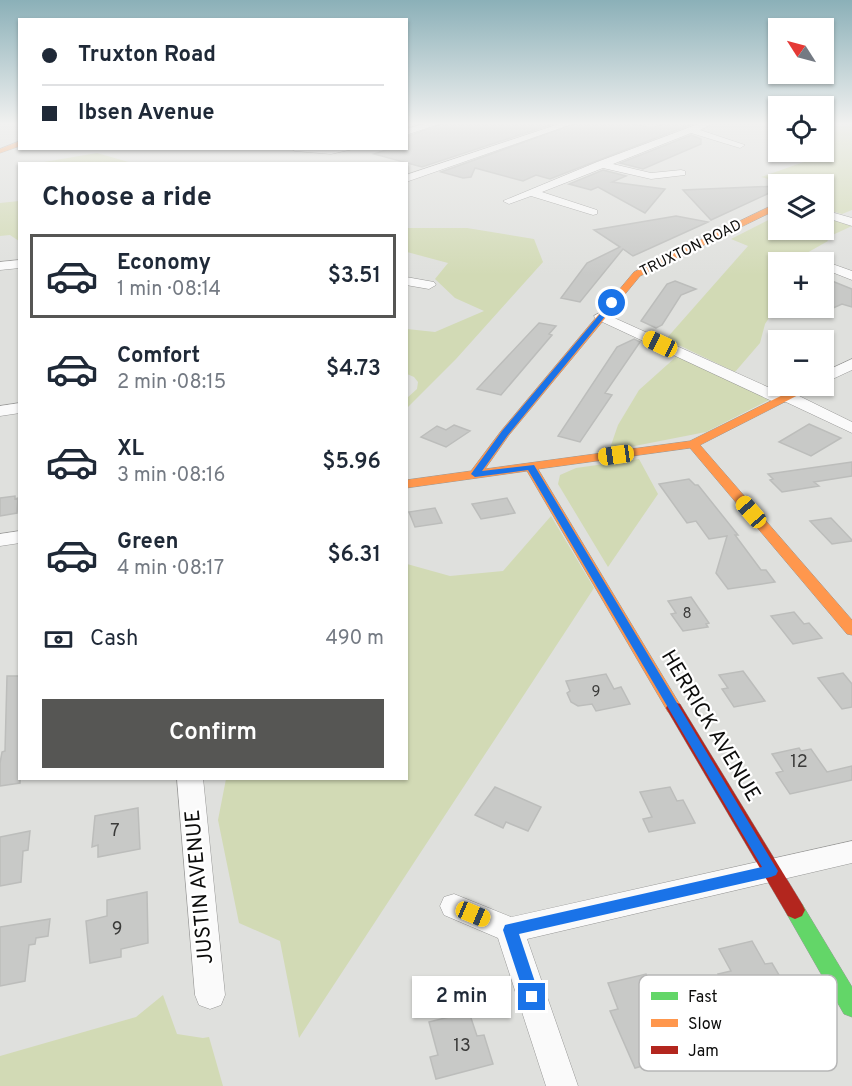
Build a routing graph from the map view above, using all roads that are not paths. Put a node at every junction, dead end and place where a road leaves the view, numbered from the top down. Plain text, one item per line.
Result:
1 (578, 174) edge
2 (634, 174) edge
3 (678, 174) edge
4 (533, 193) junction
5 (508, 201) dead end
6 (768, 211) edge
7 (593, 212) dead end
8 (834, 216) edge
9 (852, 222) edge
10 (18, 264) edge
11 (0, 266) edge
12 (834, 270) edge
13 (852, 276) edge
14 (408, 281) edge
15 (429, 285) dead end
16 (601, 316) junction
17 (852, 364) edge
18 (834, 373) edge
19 (787, 396) edge
20 (783, 398) junction
21 (18, 408) edge
22 (0, 411) edge
23 (852, 428) edge
24 (693, 444) junction
25 (531, 467) junction
26 (475, 474) junction
27 (408, 484) edge
28 (18, 537) edge
29 (0, 540) edge
30 (852, 630) edge
31 (190, 780) edge
32 (852, 852) edge
33 (771, 871) junction
34 (454, 906) dead end
35 (510, 930) junction
36 (833, 975) edge
37 (837, 982) edge
38 (210, 994) dead end
39 (852, 1007) edge
40 (562, 1086) edge

1 - 4 street
2 - 3 street
4 - 5 street
4 - 7 street
6 - 16 street, TRUXTON ROAD
8 - 9 street
10 - 11 street
12 - 13 street
14 - 15 street
16 - 20 street
16 - 26 street, TRUXTON ROAD
17 - 18 street
19 - 20 street
20 - 23 street
20 - 24 street
21 - 22 street
24 - 25 street
24 - 30 street
25 - 26 street
25 - 33 street, HERRICK AVENUE
26 - 27 street
28 - 29 street
31 - 38 street, JUSTIN AVENUE
32 - 33 street
33 - 35 street
33 - 36 street, HERRICK AVENUE
34 - 35 street
35 - 40 street
37 - 39 street, HERRICK AVENUE

